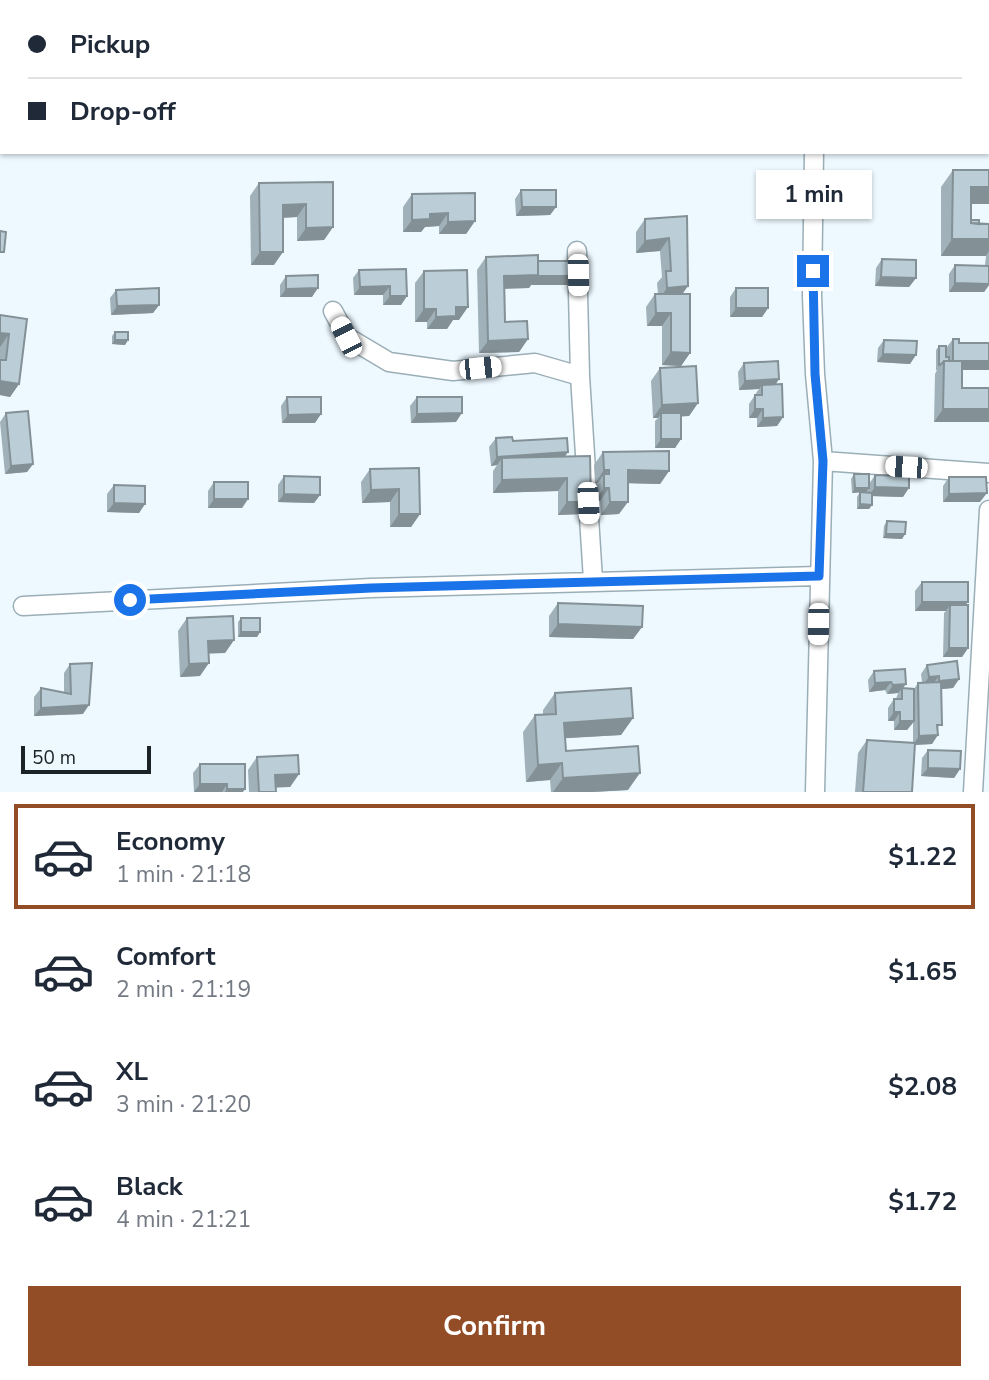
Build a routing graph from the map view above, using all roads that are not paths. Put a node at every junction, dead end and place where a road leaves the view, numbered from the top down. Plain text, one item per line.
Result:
1 (814, 154) edge
2 (577, 251) dead end
3 (333, 311) dead end
4 (580, 376) junction
5 (823, 461) junction
6 (989, 473) edge
7 (989, 510) edge
8 (819, 576) junction
9 (593, 580) junction
10 (23, 606) dead end
11 (815, 792) edge
12 (973, 792) edge

1 - 5 street
2 - 4 street
3 - 4 street
4 - 9 street
5 - 6 street
5 - 8 street
7 - 12 street
8 - 9 street
8 - 11 street
9 - 10 street

